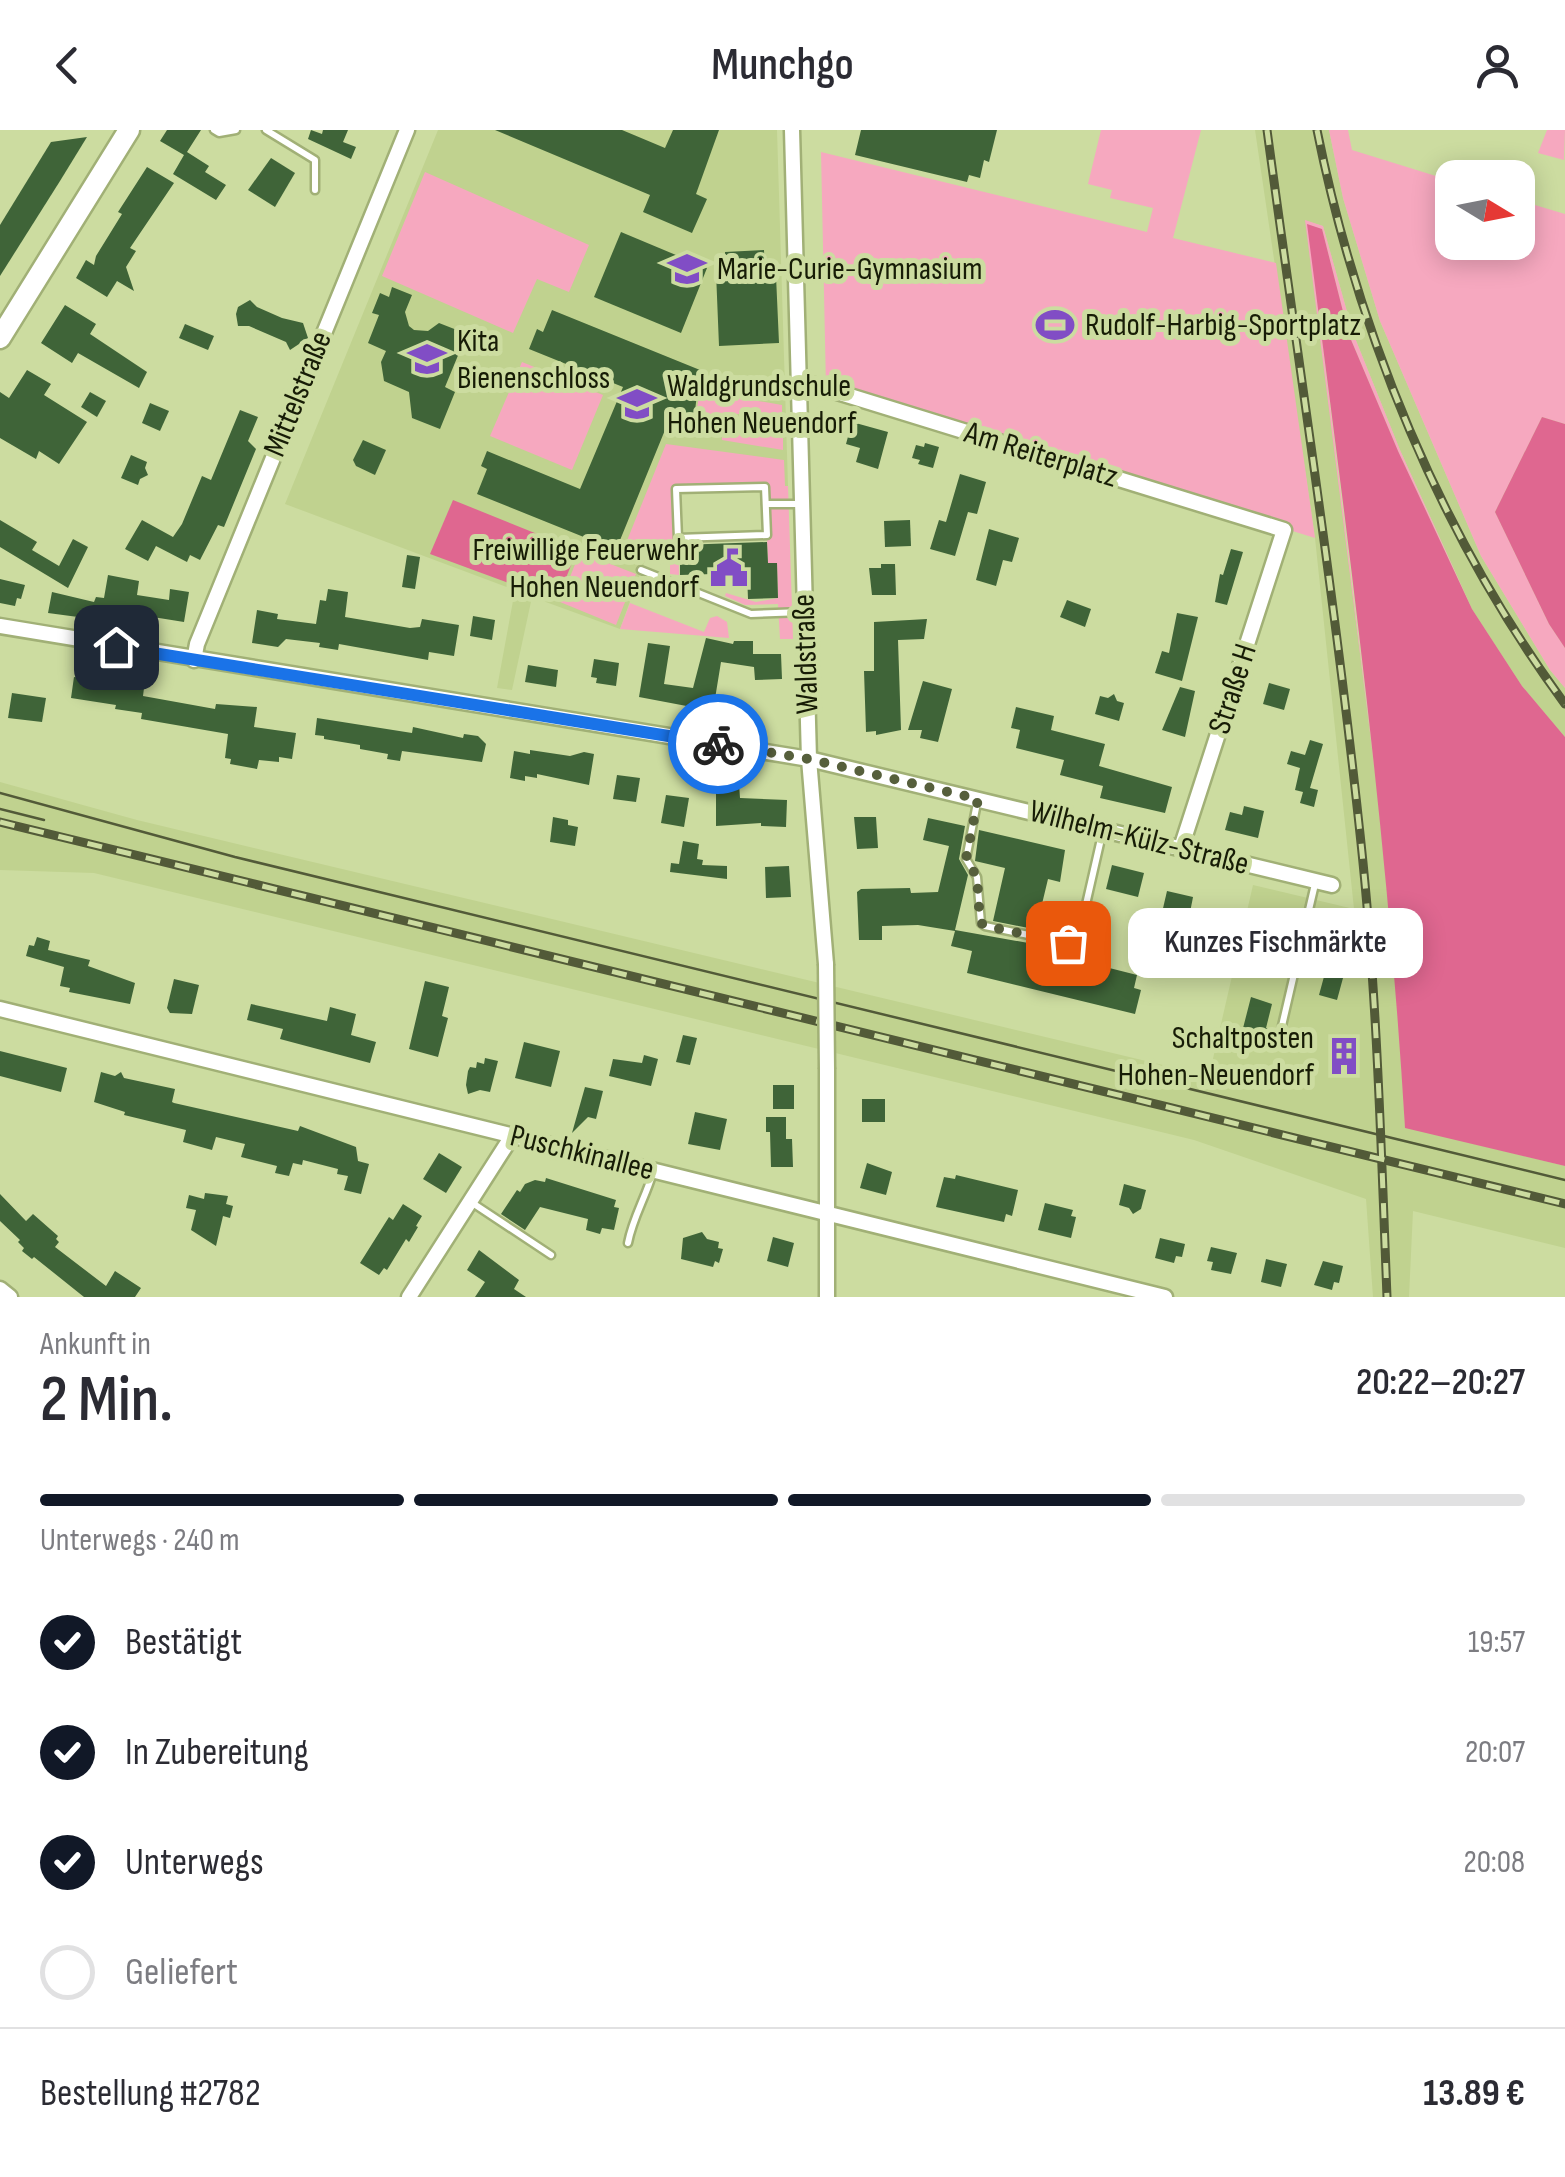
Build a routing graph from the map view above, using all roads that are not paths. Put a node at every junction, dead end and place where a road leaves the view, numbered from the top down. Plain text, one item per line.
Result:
1 (129, 130) edge
2 (214, 130) edge
3 (236, 130) edge
4 (266, 130) edge
5 (407, 130) edge
6 (792, 130) edge
7 (315, 190) dead end
8 (0, 338) edge
9 (798, 380) junction
10 (766, 504) junction
11 (801, 504) junction
12 (1284, 530) joint
13 (642, 570) dead end
14 (805, 612) junction
15 (0, 626) edge
16 (194, 660) junction
17 (809, 759) junction
18 (978, 799) junction
19 (1104, 829) junction
20 (1182, 848) junction
21 (1315, 882) junction
22 (1332, 886) dead end
23 (0, 1010) edge
24 (1278, 1043) dead end
25 (512, 1136) junction
26 (654, 1171) junction
27 (470, 1201) junction
28 (827, 1213) junction
29 (628, 1243) dead end
30 (551, 1255) dead end
31 (0, 1289) edge
32 (10, 1297) edge
33 (409, 1297) edge
34 (827, 1297) edge
35 (1165, 1297) edge

1 - 8 main road
2 - 3 lane
4 - 7 lane
5 - 16 street, Mittelstraße
6 - 9 street, Waldstraße
9 - 11 street, Waldstraße
9 - 12 street, Am Reiterplatz
10 - 10 lane
10 - 11 lane
11 - 14 street, Waldstraße
12 - 20 street, Straße H
13 - 14 lane
14 - 17 street, Waldstraße
15 - 16 street, Wilhelm-Külz-Straße
16 - 17 street, Wilhelm-Külz-Straße
17 - 18 street, Wilhelm-Külz-Straße
17 - 28 street, Waldstraße, bridge
18 - 19 street, Wilhelm-Külz-Straße
18 - 19 lane
19 - 20 street, Wilhelm-Külz-Straße
20 - 21 street, Wilhelm-Külz-Straße
21 - 22 street, Wilhelm-Külz-Straße
21 - 24 lane
23 - 25 street, Puschkinallee
25 - 26 street, Puschkinallee
25 - 27 street
26 - 28 street, Puschkinallee
26 - 29 lane
27 - 30 lane
27 - 33 street
28 - 34 street, Waldstraße
28 - 35 street, Puschkinallee
31 - 32 street

